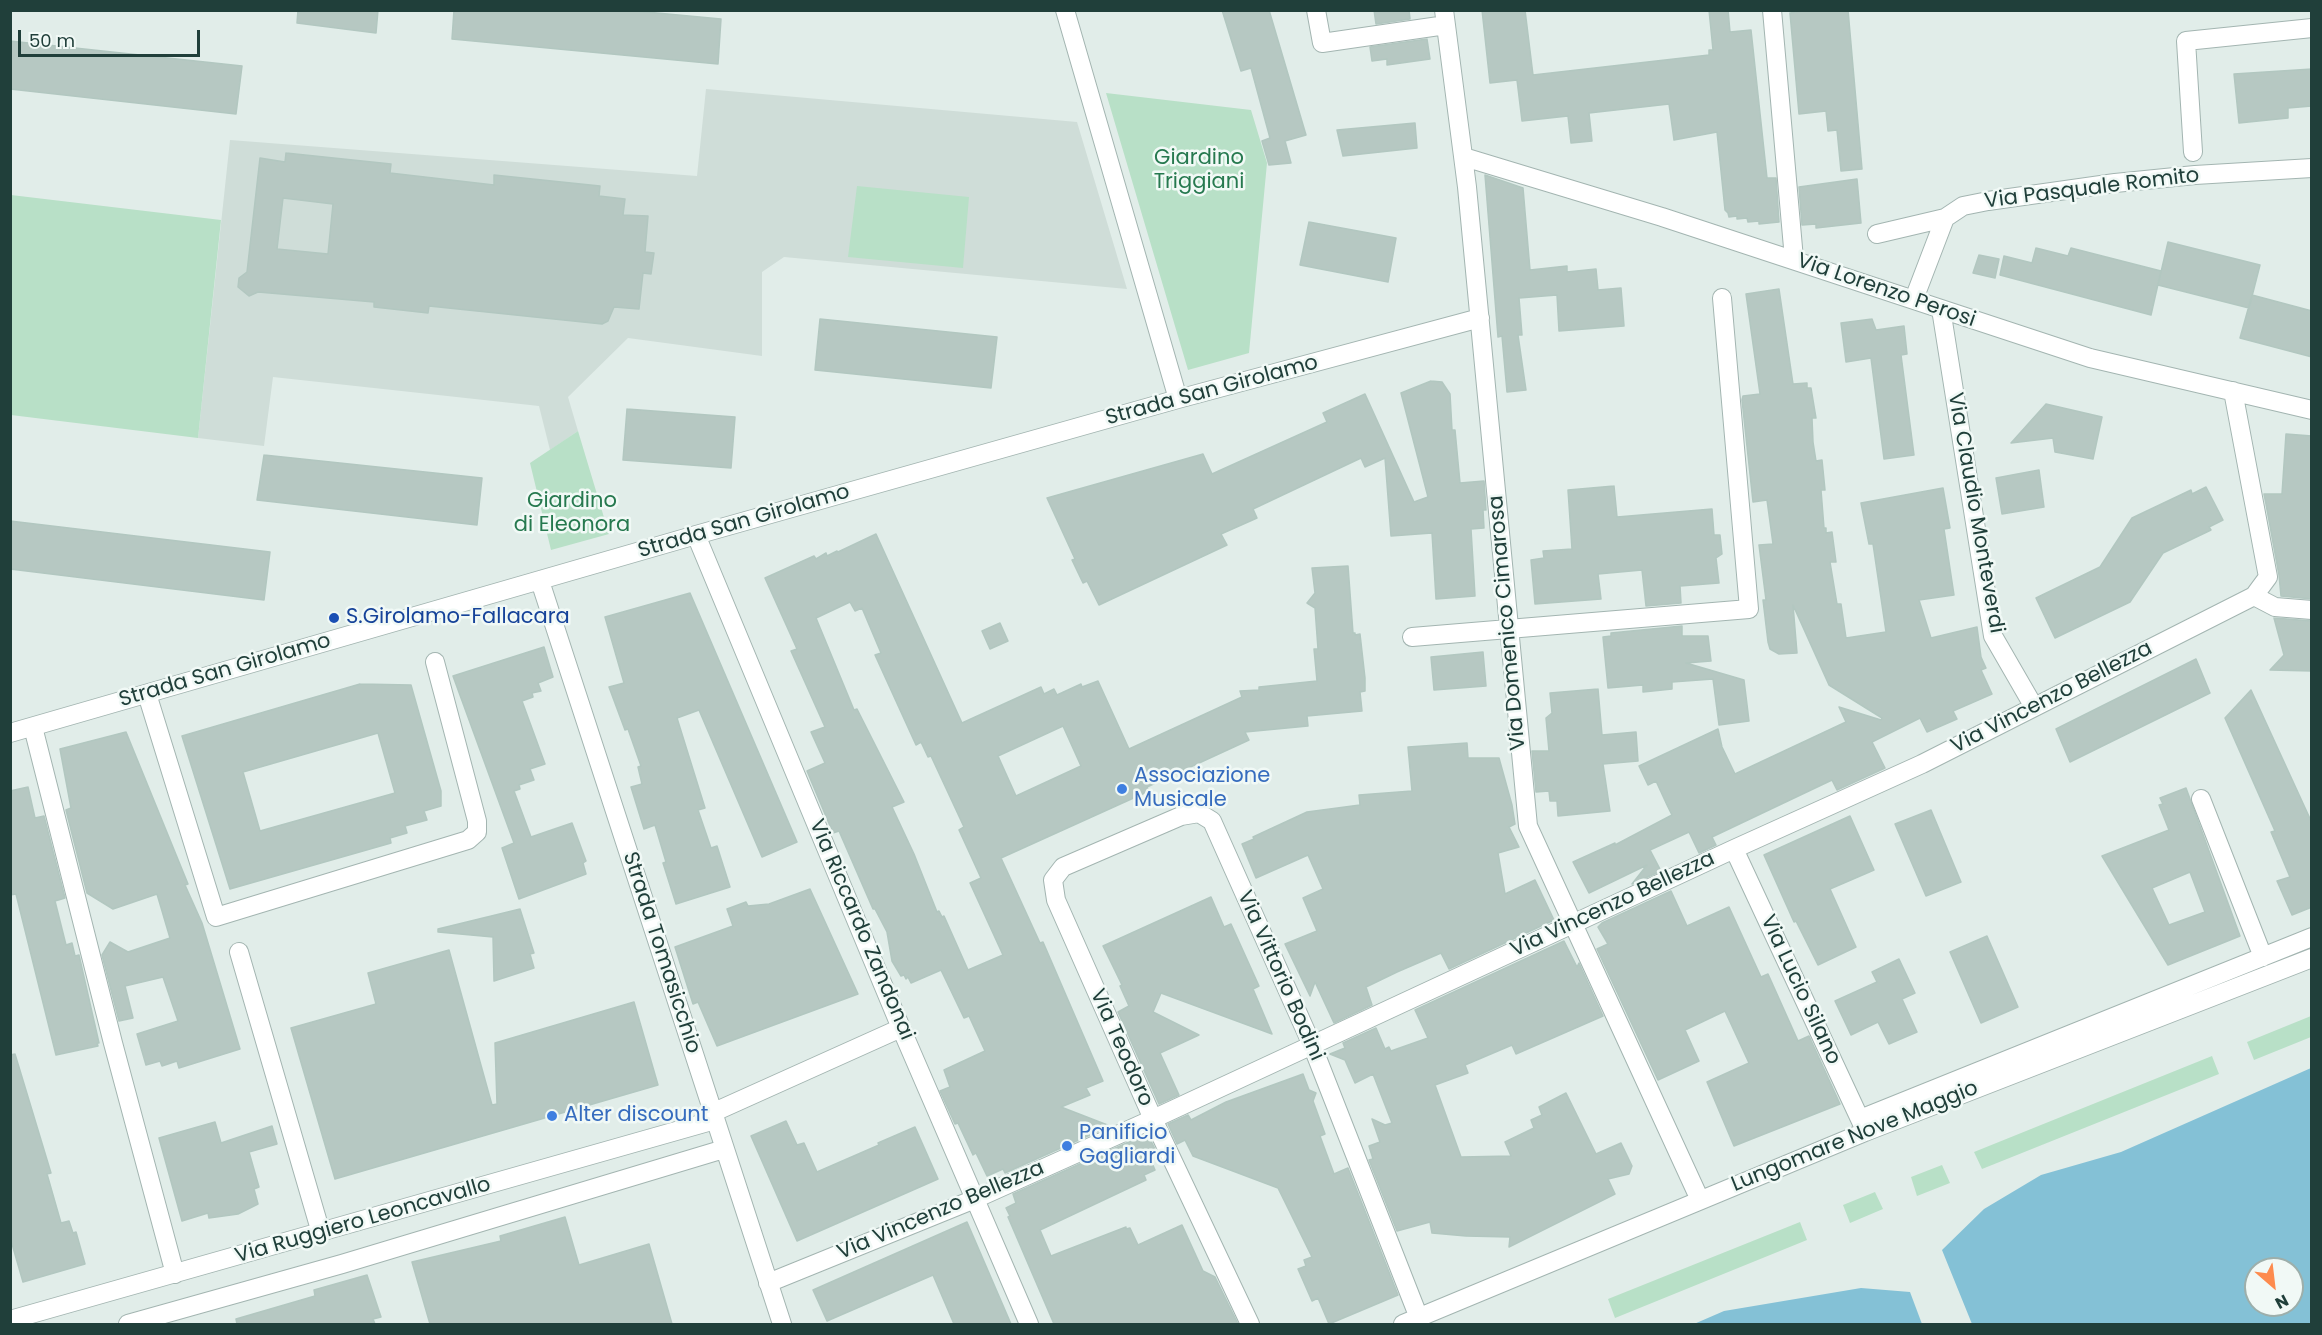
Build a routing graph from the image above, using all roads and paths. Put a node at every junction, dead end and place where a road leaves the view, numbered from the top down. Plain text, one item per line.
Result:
1 (1065, 10) edge
2 (1316, 10) edge
3 (1772, 10) edge
4 (1445, 18) edge
5 (2312, 28) edge
6 (2193, 152) dead end
7 (1464, 157) junction
8 (2312, 168) edge
9 (1945, 218) junction
10 (1877, 234) dead end
11 (1794, 259) junction
12 (1722, 298) dead end
13 (1914, 299) junction
14 (1941, 309) junction
15 (1480, 318) junction
16 (2233, 391) junction
17 (1178, 399) junction
18 (2312, 410) edge
19 (696, 535) junction
20 (540, 581) junction
21 (2254, 596) junction
22 (2312, 610) edge
23 (1509, 630) junction
24 (1413, 637) dead end
25 (435, 662) dead end
26 (147, 694) junction
27 (2034, 707) junction
28 (33, 727) junction
29 (10, 733) edge
30 (2201, 799) dead end
31 (1734, 849) junction
32 (1056, 900) joint
33 (1573, 923) junction
34 (2312, 937) edge
35 (239, 952) dead end
36 (2263, 957) junction
37 (2312, 958) edge
38 (901, 1028) junction
39 (1312, 1045) junction
40 (714, 1116) junction
41 (1153, 1119) junction
42 (1863, 1125) junction
43 (724, 1149) junction
44 (975, 1199) junction
45 (1700, 1200) junction
46 (321, 1233) junction
47 (176, 1274) junction
48 (768, 1283) junction
49 (10, 1320) edge
50 (1411, 1321) edge
51 (128, 1324) edge
52 (782, 1324) edge
53 (1029, 1324) edge
54 (1250, 1324) edge

1 - 17 street
2 - 4 street
3 - 11 street
4 - 7 street, Via Domenico Cimarosa
5 - 6 street
7 - 11 street, Via Lorenzo Perosi
7 - 15 street, Via Domenico Cimarosa
8 - 9 street, Via Pasquale Romito
9 - 10 street, Via Pasquale Romito
9 - 13 street
11 - 13 street, Via Lorenzo Perosi
12 - 23 street
13 - 14 street, Via Lorenzo Perosi
14 - 16 street, Via Lorenzo Perosi
14 - 27 street, Via Claudio Monteverdi
15 - 17 street, Strada San Girolamo
15 - 23 street, Via Domenico Cimarosa
16 - 18 street, Via Lorenzo Perosi
16 - 21 street
17 - 19 street, Strada San Girolamo
19 - 20 street, Strada San Girolamo
19 - 38 street, Via Riccardo Zandonai
20 - 26 street, Strada San Girolamo
20 - 40 street, Strada Tomasicchio
21 - 22 street
21 - 27 street, Via Vincenzo Bellezza
23 - 24 street
23 - 33 street, Via Domenico Cimarosa
25 - 26 street
26 - 28 street, Strada San Girolamo
27 - 31 street, Via Vincenzo Bellezza
28 - 29 street, Strada San Girolamo
28 - 47 street
30 - 36 street
31 - 33 street, Via Vincenzo Bellezza
31 - 42 street, Via Lucio Silano
32 - 39 street, Via Vittorio Bodini
32 - 41 street, Via Teodoro
33 - 39 street, Via Vincenzo Bellezza
33 - 45 street, Via Domenico Cimarosa
34 - 36 street
35 - 46 street
36 - 42 street
37 - 42 street, Lungomare Nove Maggio
38 - 40 street, Via Ruggiero Leoncavallo
38 - 44 street, Via Riccardo Zandonai
39 - 41 street, Via Vincenzo Bellezza
39 - 50 street, Via Vittorio Bodini
40 - 43 street, Strada Tomasicchio
40 - 46 street, Via Ruggiero Leoncavallo
41 - 44 street, Via Vincenzo Bellezza
41 - 54 street, Via Teodoro
42 - 45 street, Lungomare Nove Maggio
43 - 48 street, Strada Tomasicchio
43 - 51 street, Via Ruggiero Leoncavallo
44 - 48 street, Via Vincenzo Bellezza
44 - 53 street, Via Riccardo Zandonai
45 - 50 street, Lungomare Nove Maggio
46 - 47 street, Via Ruggiero Leoncavallo
47 - 49 street, Via Ruggiero Leoncavallo
48 - 52 street, Strada Tomasicchio

